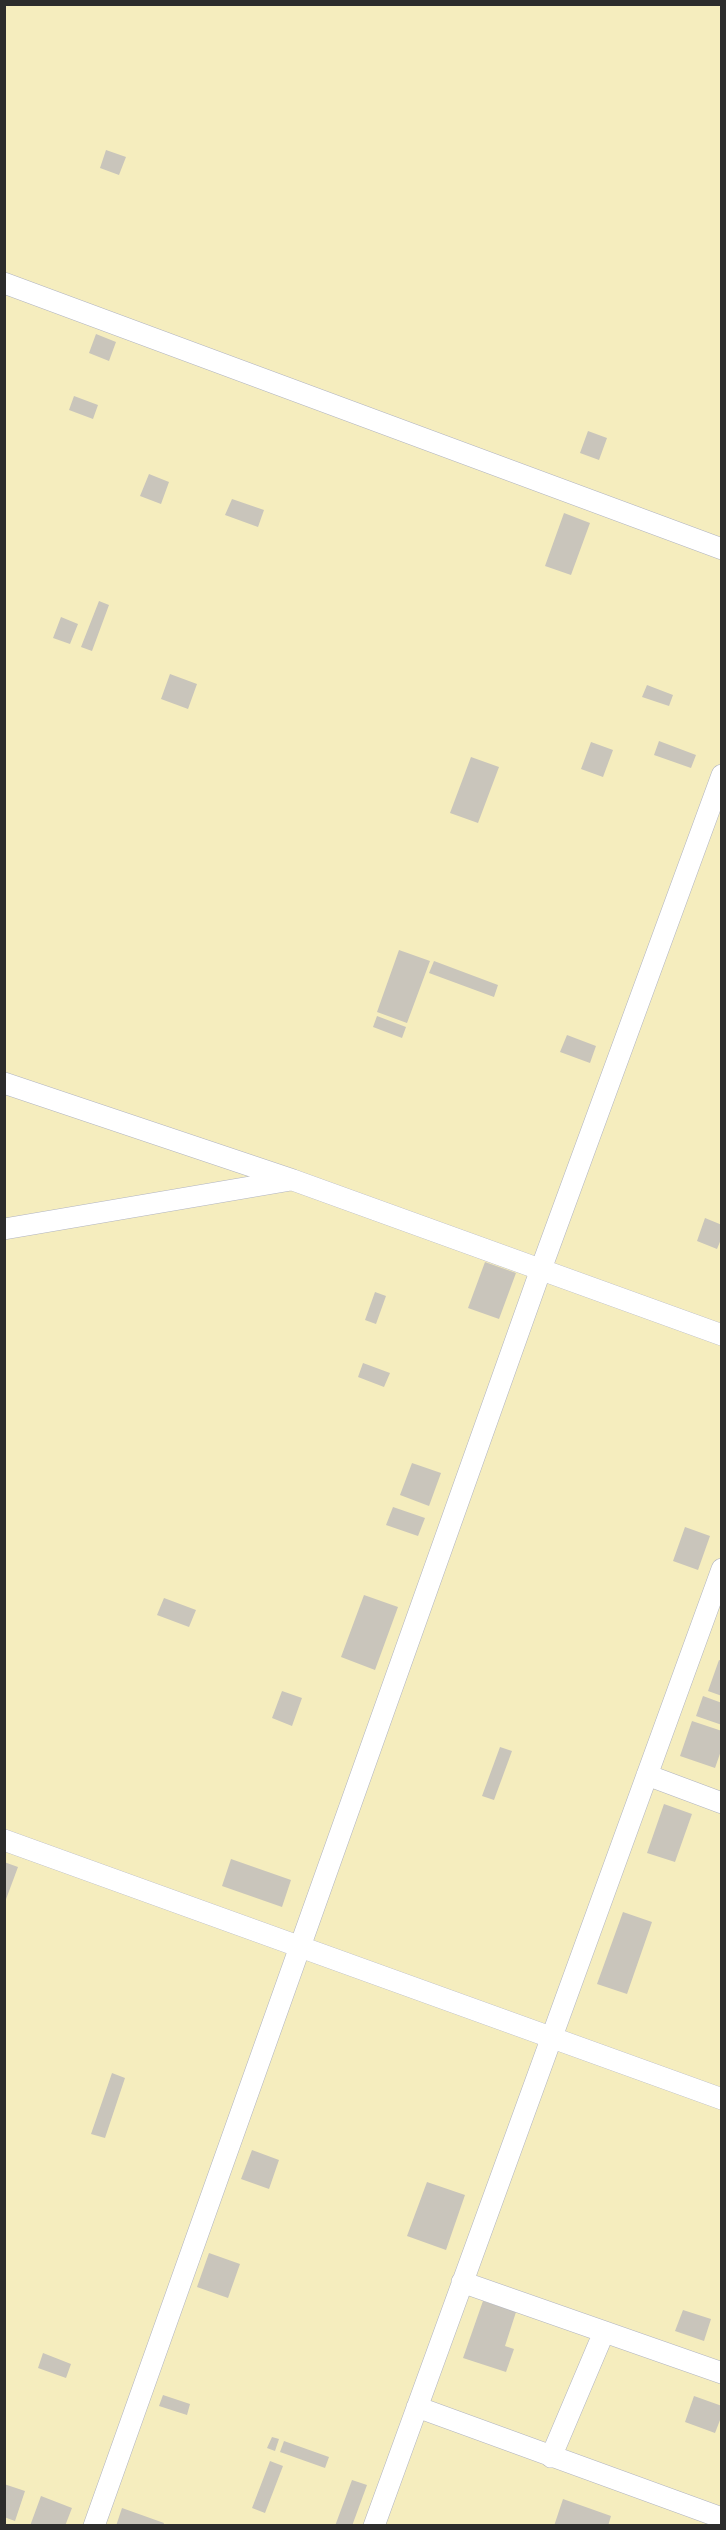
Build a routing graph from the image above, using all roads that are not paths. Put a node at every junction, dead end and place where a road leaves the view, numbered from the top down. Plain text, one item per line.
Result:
1 (4, 283) edge
2 (722, 549) edge
3 (722, 775) edge
4 (4, 1083) edge
5 (293, 1180) junction
6 (4, 1228) edge
7 (542, 1269) junction
8 (722, 1335) edge
9 (722, 1569) edge
10 (647, 1774) junction
11 (722, 1803) edge
12 (4, 1840) edge
13 (301, 1947) junction
14 (551, 2038) junction
15 (722, 2098) edge
16 (462, 2282) junction
17 (604, 2332) junction
18 (722, 2373) edge
19 (417, 2407) junction
20 (551, 2457) junction
21 (722, 2518) edge
22 (94, 2526) edge
23 (374, 2526) edge

1 - 2 street
3 - 7 street
4 - 5 street
5 - 6 street
5 - 7 street
7 - 8 street
7 - 13 street
9 - 10 street
10 - 11 street
10 - 14 street
12 - 13 street
13 - 14 street
13 - 22 street
14 - 15 street
14 - 16 street
16 - 17 street
16 - 19 street
17 - 18 street
17 - 20 street
19 - 20 street
19 - 23 street
20 - 21 street

